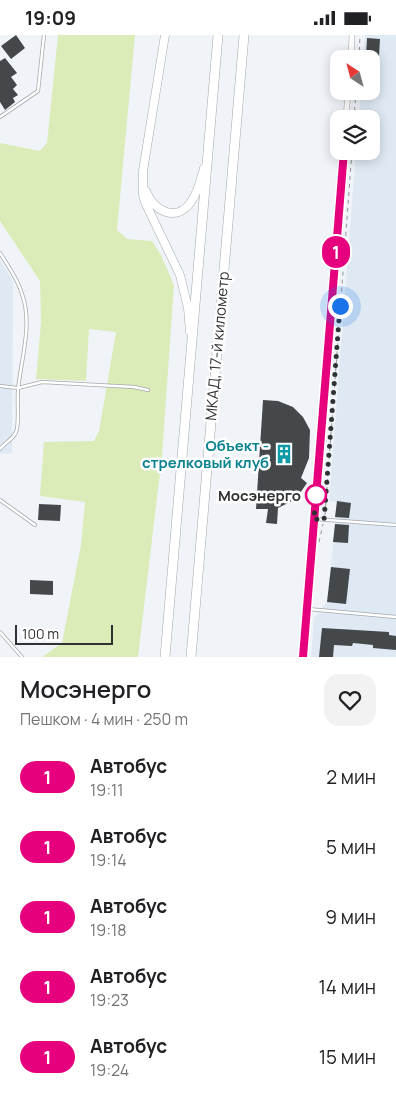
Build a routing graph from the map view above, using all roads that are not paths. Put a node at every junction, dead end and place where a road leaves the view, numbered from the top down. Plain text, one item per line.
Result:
1 (44, 35) edge
2 (165, 35) edge
3 (218, 35) edge
4 (244, 35) edge
5 (352, 35) edge
6 (351, 50) edge
7 (0, 117) edge
8 (208, 159) junction
9 (343, 160) edge
10 (143, 185) junction
11 (0, 253) edge
12 (192, 347) junction
13 (0, 386) edge
14 (18, 388) junction
15 (148, 390) dead end
16 (2, 445) edge
17 (0, 449) edge
18 (0, 500) edge
19 (314, 519) junction
20 (34, 525) dead end
21 (396, 525) edge
22 (307, 608) junction
23 (396, 617) edge
24 (0, 632) edge
25 (22, 657) edge
26 (165, 657) edge
27 (191, 657) edge
28 (303, 657) edge

1 - 7 lane
2 - 10 main road
3 - 8 highway, МКАД, 17-й километр
4 - 27 highway, МКАД, 17-й километр
5 - 6 street
8 - 10 main road
8 - 12 highway, МКАД, 17-й километр
9 - 19 street
10 - 12 main road
11 - 14 lane
12 - 26 highway, МКАД, 17-й километр
13 - 14 lane
14 - 15 lane
14 - 16 lane
16 - 17 lane
18 - 20 lane
19 - 21 lane
19 - 22 street
22 - 23 lane
22 - 28 street
24 - 25 lane

